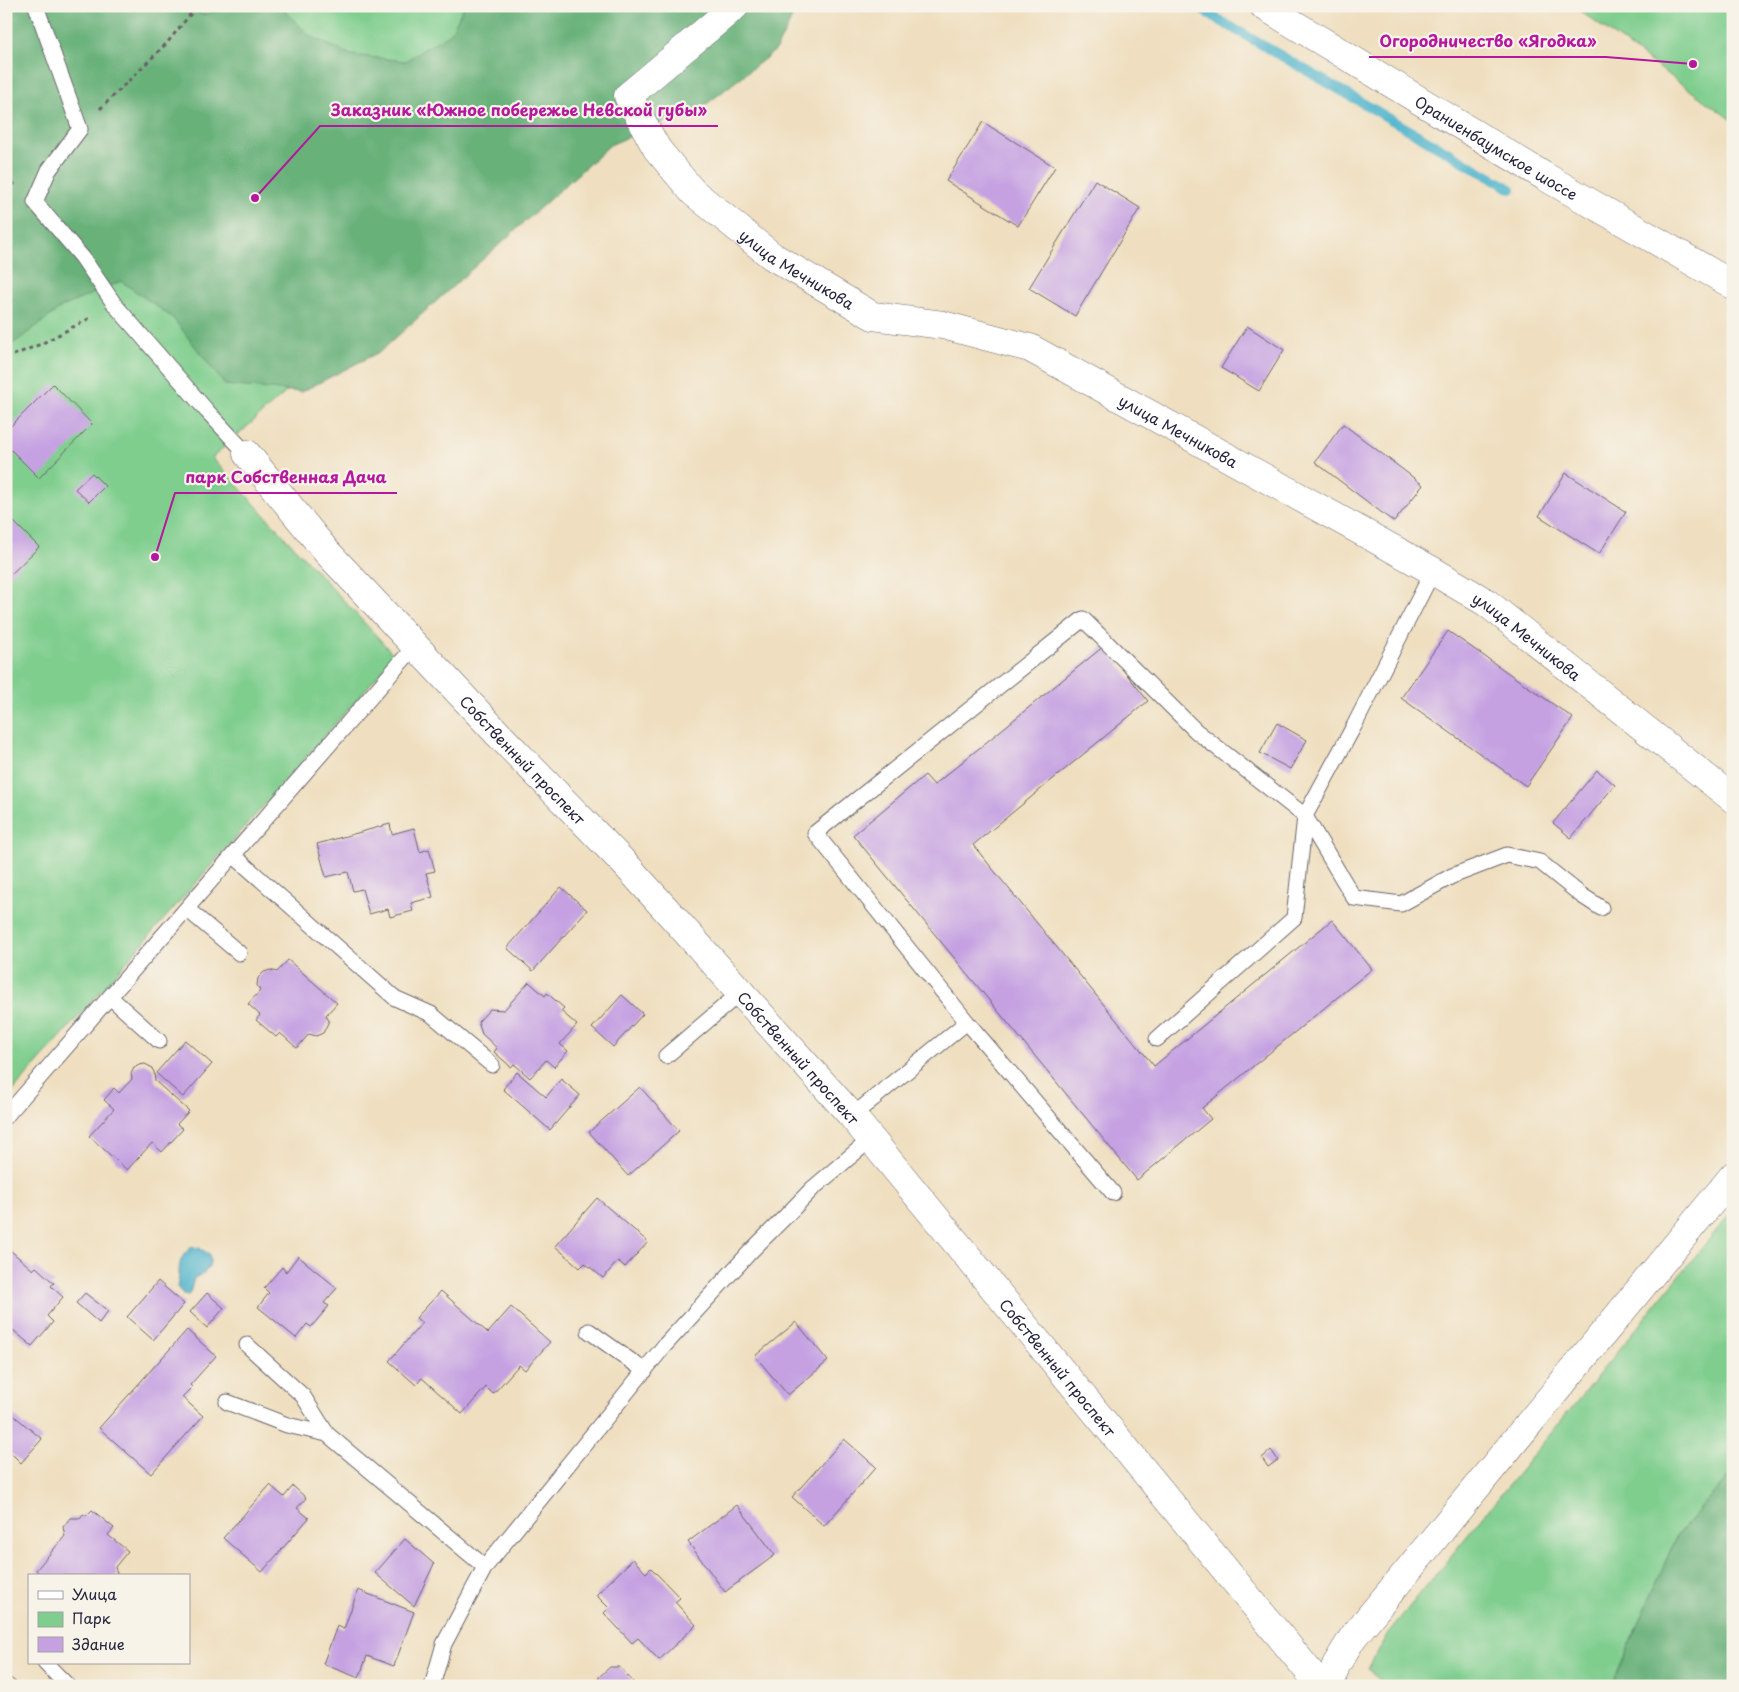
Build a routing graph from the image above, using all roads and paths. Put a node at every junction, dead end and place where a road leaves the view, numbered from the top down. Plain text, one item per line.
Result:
1 (36, 6) edge
2 (197, 6) edge
3 (735, 6) edge
4 (1264, 6) edge
5 (80, 129) junction
6 (1733, 285) edge
7 (115, 305) junction
8 (6, 358) edge
9 (247, 454) joint
10 (1433, 571) junction
11 (415, 646) junction
12 (1733, 799) edge
13 (1305, 816) junction
14 (233, 855) junction
15 (1601, 908) dead end
16 (187, 909) junction
17 (239, 954) dead end
18 (741, 992) junction
19 (110, 997) junction
20 (967, 1022) junction
21 (1157, 1039) dead end
22 (159, 1041) dead end
23 (666, 1056) dead end
24 (492, 1065) dead end
25 (6, 1116) edge
26 (852, 1116) junction
27 (871, 1139) junction
28 (1733, 1176) edge
29 (1113, 1193) dead end
30 (589, 1331) dead end
31 (247, 1345) dead end
32 (645, 1371) junction
33 (227, 1402) dead end
34 (327, 1434) junction
35 (485, 1567) junction
36 (46, 1664) edge
37 (68, 1686) edge
38 (432, 1686) edge
39 (1321, 1686) edge
40 (1330, 1686) edge

1 - 5 lane
2 - 5 path
3 - 10 street, улица Мечникова
4 - 6 street, Ораниенбаумское шоссе
5 - 7 lane
7 - 8 path
7 - 9 lane
9 - 11 street, Собственный проспект
10 - 12 street, улица Мечникова
10 - 13 lane
11 - 14 lane
11 - 18 street, Собственный проспект
13 - 15 lane
13 - 20 lane
13 - 21 lane
14 - 16 lane
14 - 24 lane
16 - 17 lane
16 - 19 lane
18 - 23 lane
18 - 26 street, Собственный проспект
19 - 22 lane
19 - 25 lane
20 - 26 lane
20 - 29 lane
26 - 27 street, Собственный проспект
27 - 32 lane
27 - 39 street, Собственный проспект
28 - 40 street
30 - 32 lane
31 - 34 lane
32 - 35 lane
33 - 34 lane
34 - 35 lane
35 - 38 lane
36 - 37 lane

